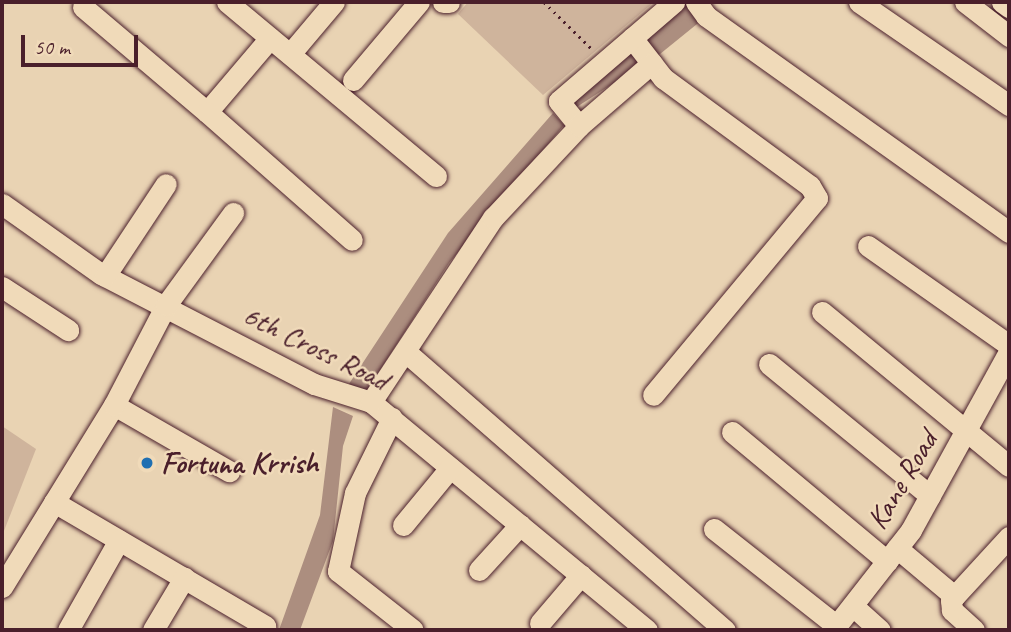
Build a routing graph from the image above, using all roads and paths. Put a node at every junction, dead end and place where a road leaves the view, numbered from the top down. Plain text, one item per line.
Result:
1 (227, 2) edge
2 (334, 2) edge
3 (419, 2) edge
4 (443, 2) edge
5 (449, 2) edge
6 (544, 2) edge
7 (674, 2) edge
8 (859, 2) edge
9 (965, 2) edge
10 (1002, 2) edge
11 (83, 7) dead end
12 (1009, 7) edge
13 (701, 9) edge
14 (1009, 36) edge
15 (270, 38) junction
16 (601, 41) dead end
17 (635, 41) junction
18 (290, 54) junction
19 (653, 63) junction
20 (354, 80) dead end
21 (1009, 105) edge
22 (207, 113) junction
23 (579, 126) junction
24 (436, 176) dead end
25 (166, 184) dead end
26 (2, 204) edge
27 (233, 213) dead end
28 (1009, 232) edge
29 (352, 240) dead end
30 (868, 246) dead end
31 (105, 276) junction
32 (2, 287) edge
33 (166, 305) junction
34 (822, 312) dead end
35 (68, 330) dead end
36 (1009, 345) edge
37 (1009, 352) edge
38 (407, 353) junction
39 (769, 364) dead end
40 (1002, 384) edge
41 (653, 395) dead end
42 (357, 398) junction
43 (114, 405) junction
44 (392, 418) junction
45 (966, 429) junction
46 (732, 432) dead end
47 (1009, 466) edge
48 (450, 468) junction
49 (229, 471) dead end
50 (930, 496) junction
51 (54, 502) junction
52 (403, 525) dead end
53 (520, 525) junction
54 (715, 529) dead end
55 (1009, 537) edge
56 (119, 540) junction
57 (892, 554) junction
58 (479, 570) dead end
59 (581, 575) junction
60 (184, 578) junction
61 (2, 587) edge
62 (954, 596) junction
63 (853, 606) junction
64 (540, 623) dead end
65 (265, 626) dead end
66 (835, 628) edge
67 (68, 630) edge
68 (153, 630) edge
69 (413, 630) edge
70 (647, 630) edge
71 (725, 630) edge
72 (880, 630) edge
73 (974, 630) edge

1 - 15 street
2 - 18 street
3 - 20 street
4 - 5 street
6 - 16 path
7 - 17 street
8 - 21 street
9 - 14 street
10 - 12 street
11 - 22 street
13 - 28 street
15 - 18 street
15 - 22 street
17 - 19 street
17 - 23 street
18 - 24 street
19 - 23 street
19 - 41 street
22 - 29 street
23 - 38 street
25 - 31 street
26 - 31 street, 6th Cross Road
27 - 33 street
30 - 36 street
31 - 33 street, 6th Cross Road
32 - 35 street
33 - 42 street, 6th Cross Road
33 - 43 street
34 - 45 street
37 - 40 street, Kane Road
38 - 42 street
38 - 71 street
39 - 50 street
40 - 45 street, Kane Road
42 - 44 street, 6th Cross Road
43 - 49 street
43 - 51 street
44 - 48 street, 6th Cross Road
44 - 69 street
45 - 47 street
45 - 50 street, Kane Road
46 - 57 street
48 - 52 street
48 - 53 street, 6th Cross Road
50 - 57 street, Kane Road
51 - 56 street
51 - 61 street
53 - 58 street
53 - 59 street, 6th Cross Road
54 - 66 street
55 - 62 street
56 - 60 street
56 - 67 street
57 - 62 street
57 - 63 street, Kane Road
59 - 64 street
59 - 70 street, 6th Cross Road
60 - 65 street
60 - 68 street
62 - 73 street
63 - 66 street, Kane Road
63 - 72 street

